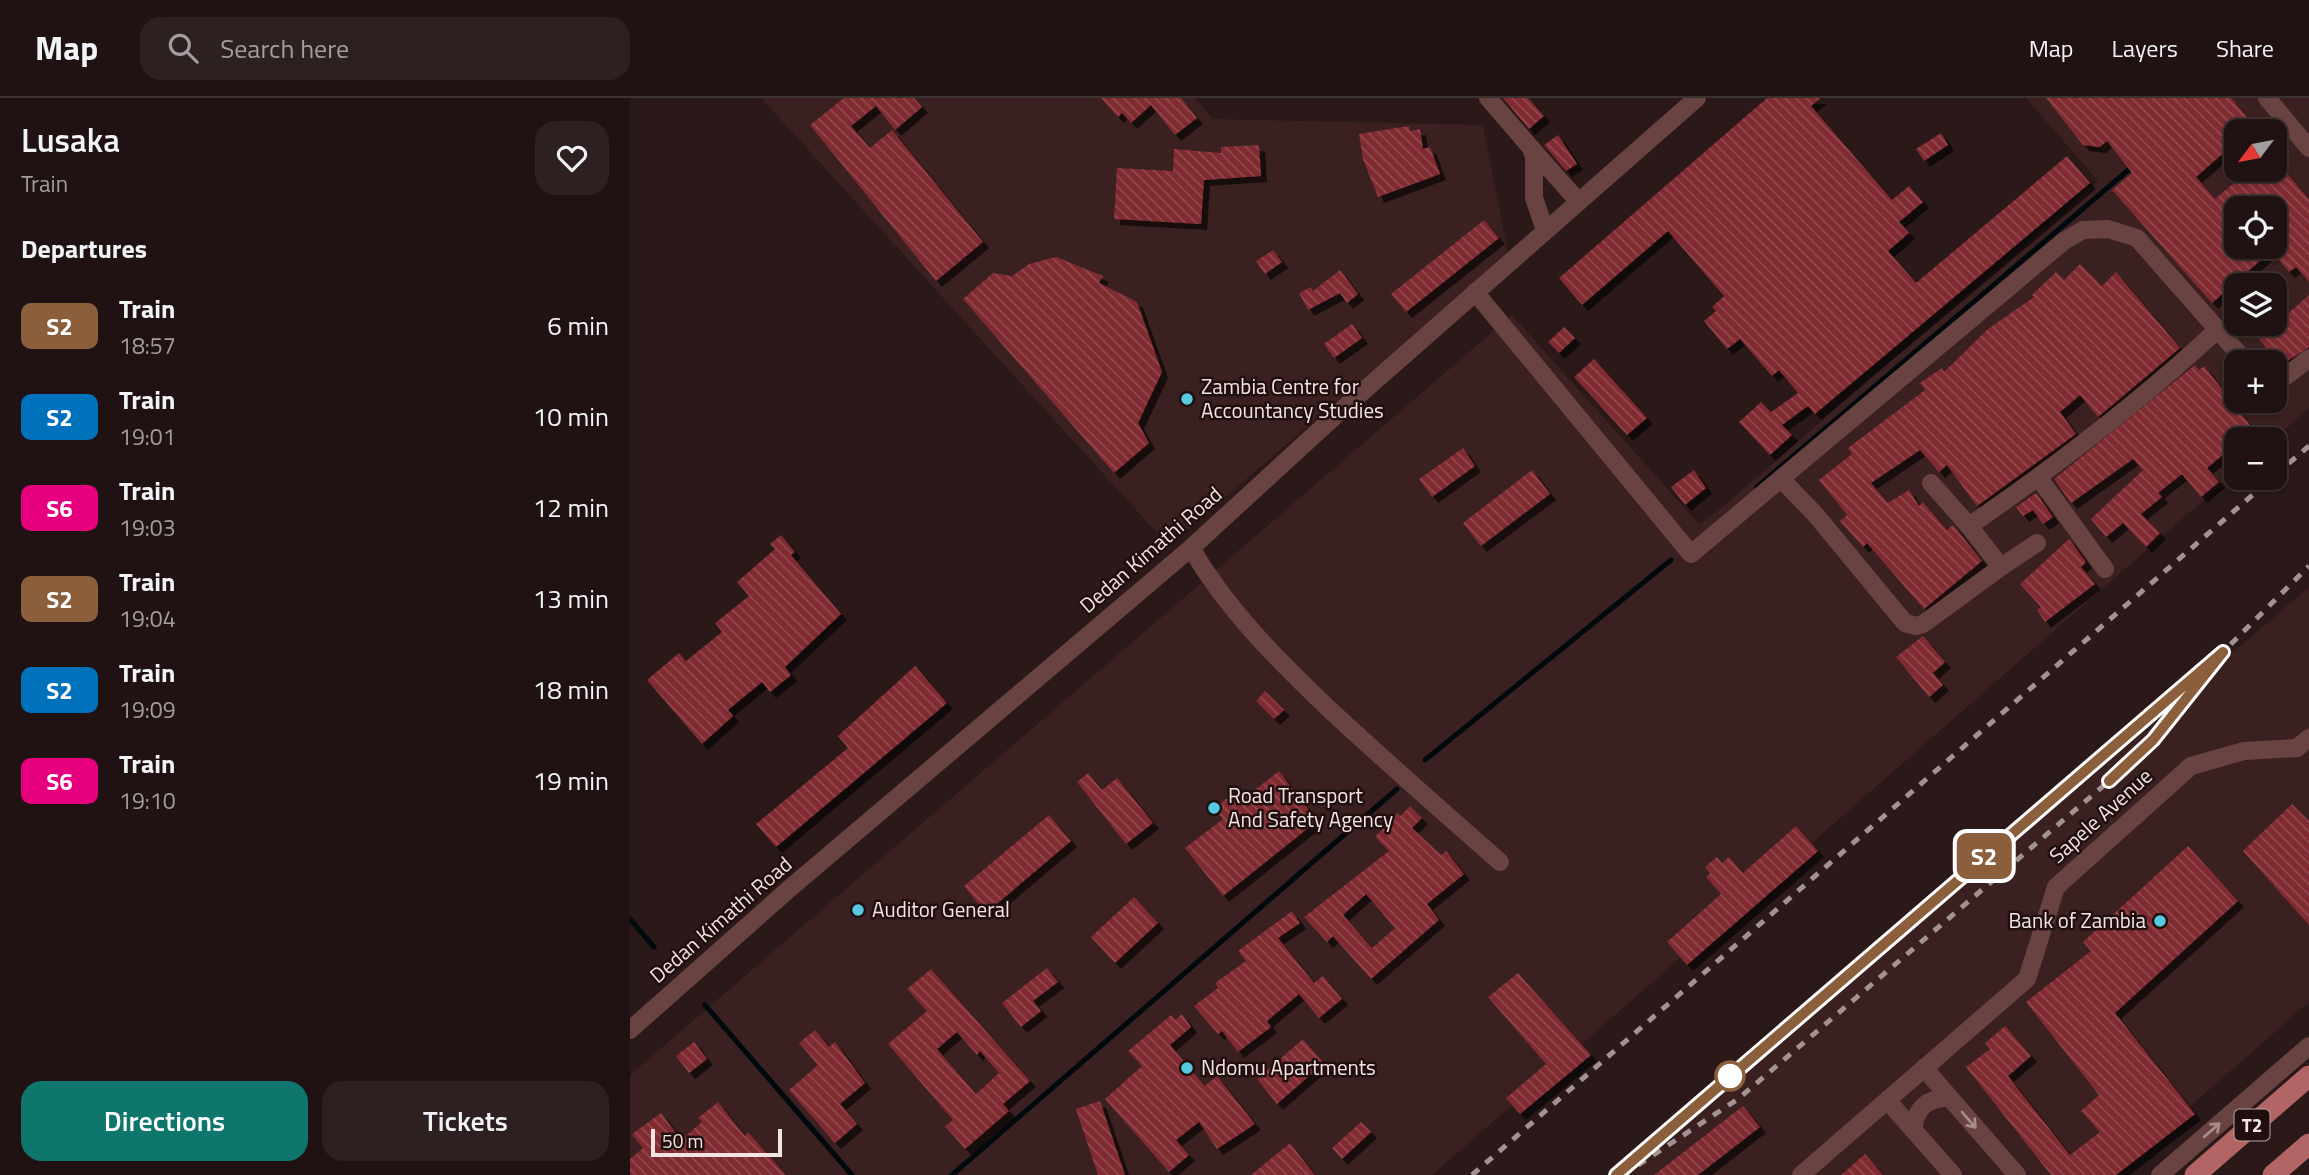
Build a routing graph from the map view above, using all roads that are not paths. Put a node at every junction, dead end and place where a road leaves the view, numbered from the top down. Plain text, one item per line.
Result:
1 (1488, 98) edge
2 (1697, 98) edge
3 (2267, 98) edge
4 (1531, 148) junction
5 (2309, 148) edge
6 (1578, 201) junction
7 (1545, 230) junction
8 (1475, 292) junction
9 (2217, 330) junction
10 (2235, 350) edge
11 (2309, 359) edge
12 (2287, 376) edge
13 (2039, 478) junction
14 (1781, 479) junction
15 (1931, 482) dead end
16 (1969, 526) junction
17 (2037, 543) dead end
18 (1191, 548) junction
19 (2001, 567) junction
20 (2105, 569) dead end
21 (2309, 738) edge
22 (1500, 862) dead end
23 (630, 1030) edge
24 (2309, 1046) edge
25 (1924, 1068) junction
26 (2309, 1076) edge
27 (2299, 1096) edge
28 (1949, 1098) junction
29 (1887, 1100) junction
30 (1913, 1130) junction
31 (2309, 1144) edge
32 (1801, 1175) edge
33 (1953, 1175) edge
34 (2017, 1175) edge
35 (2160, 1175) edge
36 (2195, 1175) edge
37 (2273, 1175) edge

1 - 4 street
2 - 6 street, Dedan Kimathi Road
3 - 5 street
4 - 6 street
4 - 7 street
6 - 7 street, Dedan Kimathi Road
7 - 8 street, Dedan Kimathi Road
8 - 14 street
8 - 18 street, Dedan Kimathi Road
9 - 10 street
9 - 13 street
9 - 14 street
11 - 12 street
13 - 16 street
13 - 20 street
14 - 19 street
15 - 16 street
16 - 19 street
17 - 19 street
18 - 22 street
18 - 23 street, Dedan Kimathi Road
21 - 25 street, Sapele Avenue
35 -> 24 street
25 - 28 street
25 - 29 street, Sapele Avenue
26 - 27 main road, T2
27 - 36 main road, T2
28 - 30 street
28 -> 34 street
29 - 30 street
29 - 32 street, Sapele Avenue
30 - 33 street
31 - 37 main road, T2

